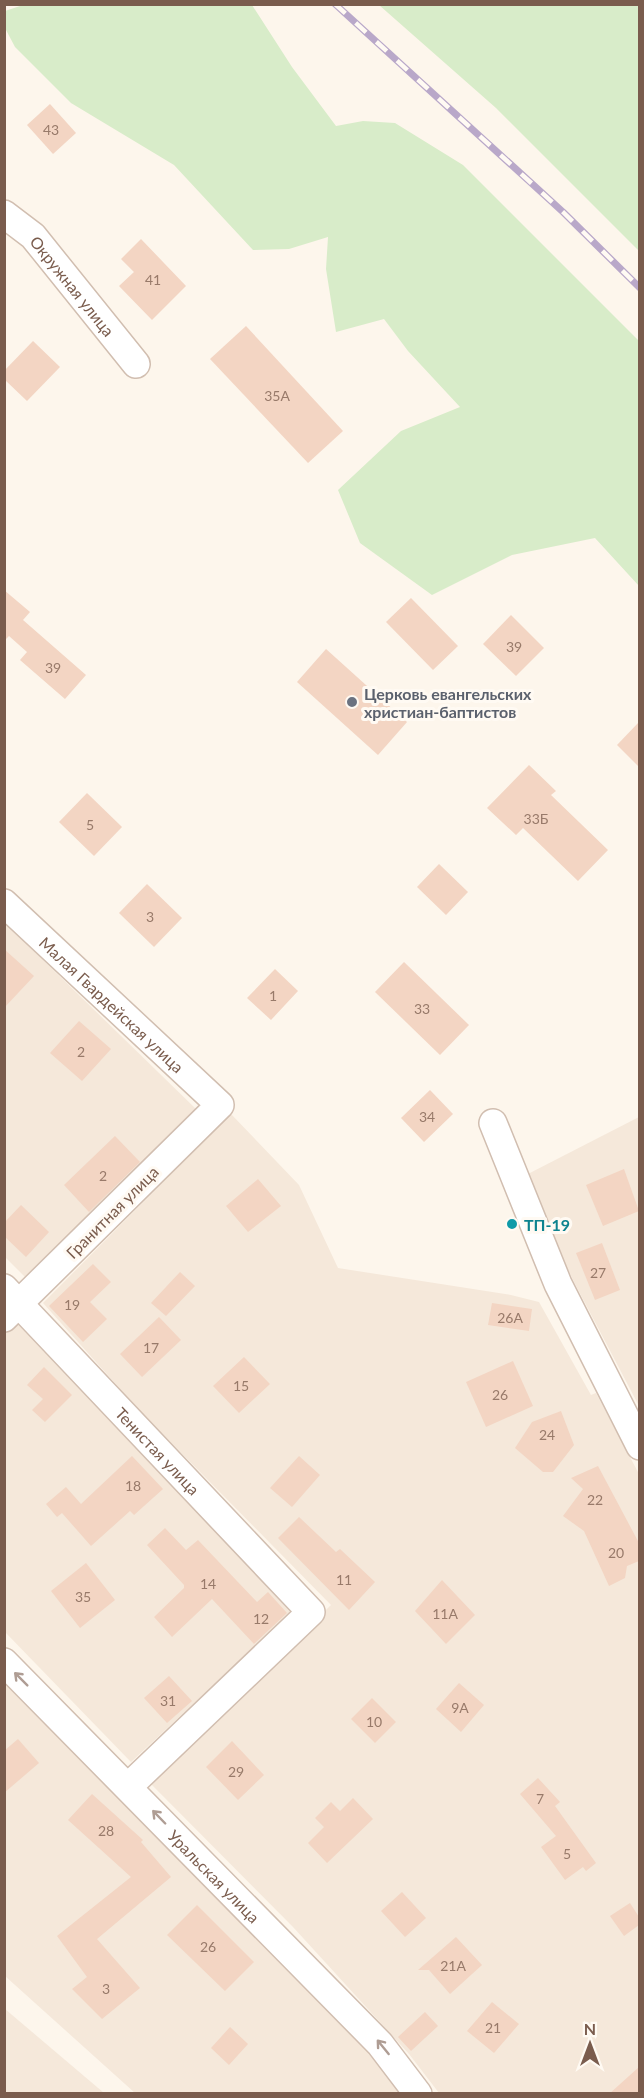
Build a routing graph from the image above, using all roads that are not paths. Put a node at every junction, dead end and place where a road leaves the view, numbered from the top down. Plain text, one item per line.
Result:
1 (7, 222) edge
2 (136, 364) dead end
3 (4, 903) edge
4 (220, 1105) joint
5 (493, 1124) dead end
6 (10, 1303) edge
7 (639, 1446) edge
8 (4, 1662) edge
9 (129, 1786) junction
10 (418, 2094) edge

1 - 2 street, Окружная улица
3 - 4 street, Малая Гвардейская улица
4 - 6 street, Гранитная улица
5 - 7 street
6 - 9 street, Тенистая улица
9 -> 8 street, Уральская улица
10 -> 9 street, Уральская улица

